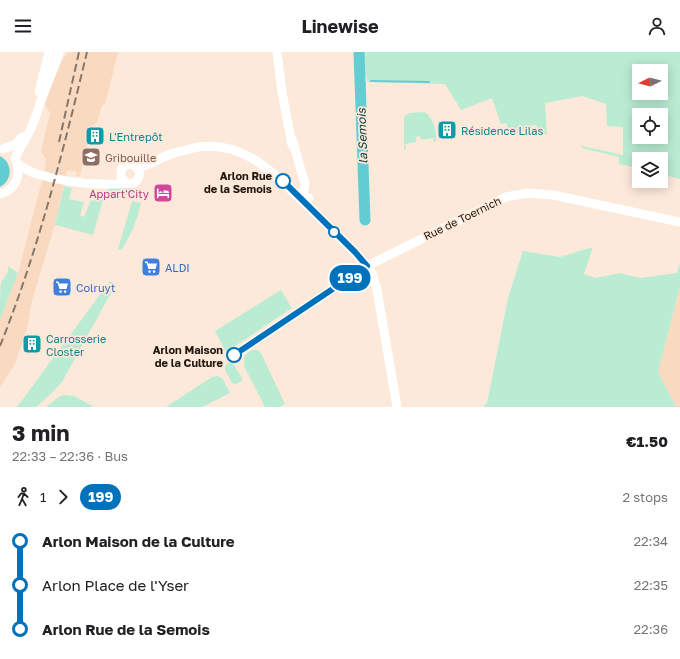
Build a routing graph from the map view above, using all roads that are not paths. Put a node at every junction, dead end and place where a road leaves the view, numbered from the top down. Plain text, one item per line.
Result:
1 (49, 52) edge
2 (59, 52) edge
3 (277, 52) edge
4 (288, 124) junction
5 (292, 139) junction
6 (2, 149) edge
7 (16, 162) junction
8 (139, 171) junction
9 (120, 173) junction
10 (37, 174) junction
11 (16, 182) junction
12 (126, 183) junction
13 (96, 184) junction
14 (290, 188) junction
15 (0, 194) edge
16 (305, 200) junction
17 (680, 222) edge
18 (367, 266) junction
19 (397, 407) edge

1 - 6 main road
2 - 7 main road
3 - 4 main road
4 - 5 main road
4 - 16 main road
5 - 14 main road
5 - 16 main road
6 - 7 main road
7 - 10 main road
7 - 11 main road
8 - 9 main road
8 - 12 main road
8 - 14 main road
9 - 12 main road
9 - 13 main road
10 - 11 main road
10 - 13 main road
11 - 15 main road
12 - 13 main road
14 - 16 main road
16 - 18 main road
17 - 18 main road, Rue de Toernich
18 - 19 main road

